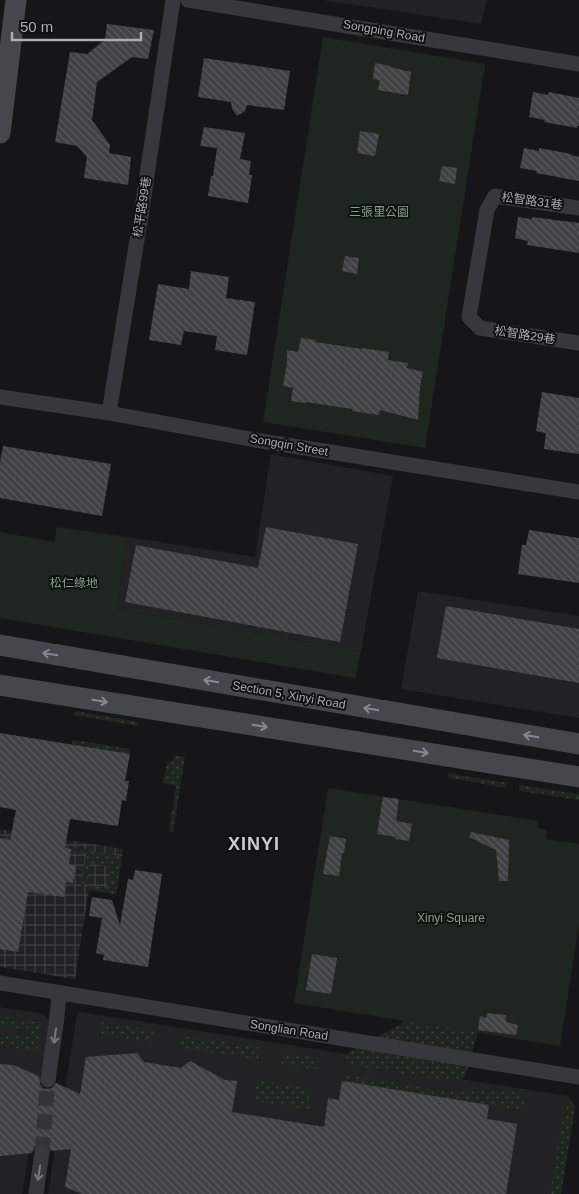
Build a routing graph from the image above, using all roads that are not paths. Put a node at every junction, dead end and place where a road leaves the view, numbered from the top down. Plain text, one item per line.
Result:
1 (16, 0) edge
2 (173, 0) edge
3 (188, 0) edge
4 (579, 64) edge
5 (0, 133) edge
6 (579, 208) edge
7 (478, 263) joint
8 (579, 343) edge
9 (0, 397) edge
10 (109, 413) junction
11 (579, 492) edge
12 (0, 645) edge
13 (0, 685) edge
14 (579, 744) edge
15 (579, 777) edge
16 (0, 984) edge
17 (58, 993) junction
18 (579, 1077) edge
19 (48, 1080) tunnel mouth
20 (42, 1152) tunnel mouth
21 (36, 1194) edge

1 - 5 main road
2 - 10 street, 松平路99巷
3 - 4 street, Songping Road
6 - 7 street, 松智路31巷
7 - 8 street, 松智路29巷
9 - 10 street, Songqin Street
10 - 11 street, Songqin Street
14 -> 12 main road, Section 5, Xinyi Road
13 -> 15 main road
16 - 17 street, Songlian Road
17 - 18 street, Songlian Road
17 -> 19 street
20 -> 21 street

